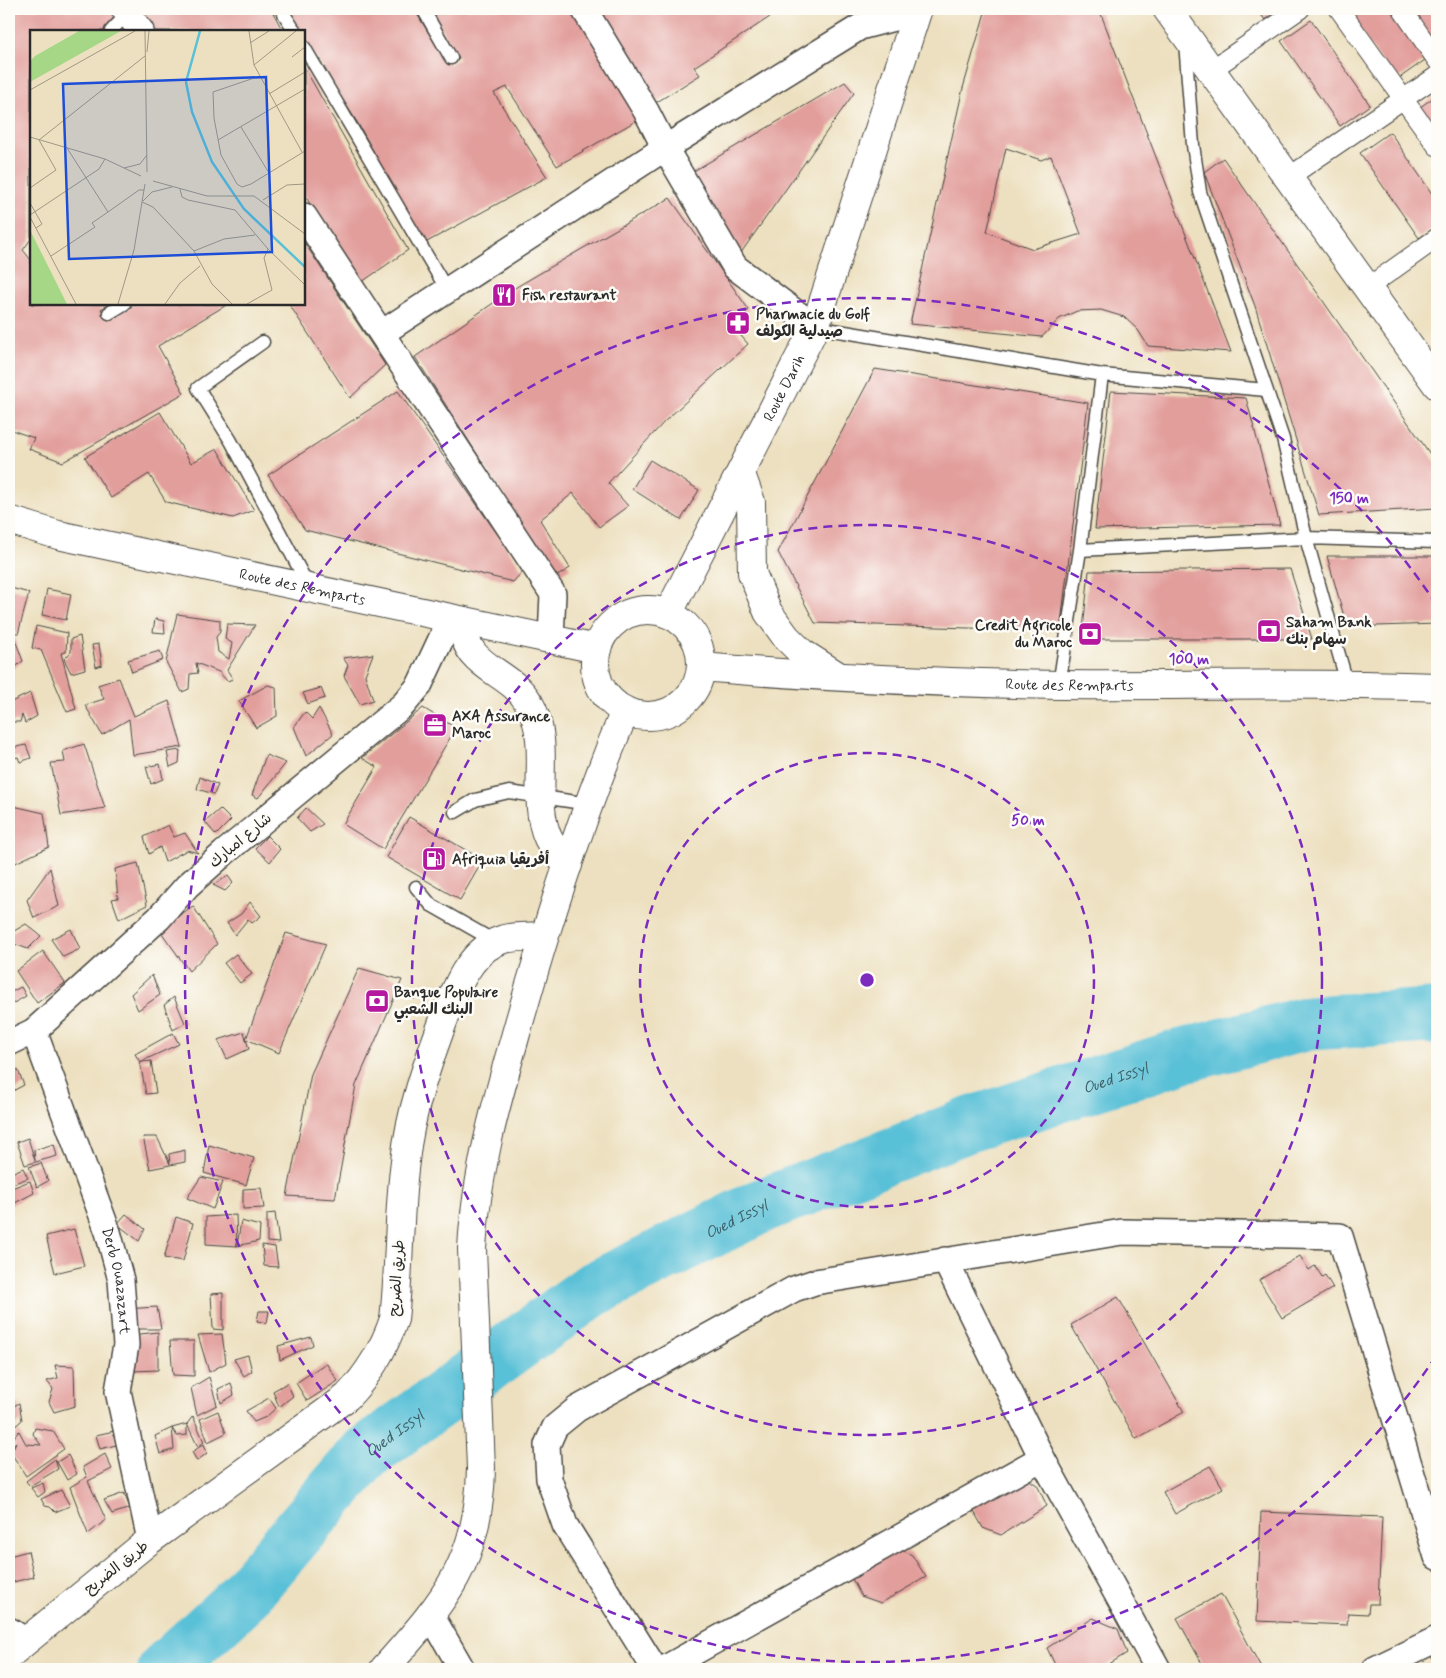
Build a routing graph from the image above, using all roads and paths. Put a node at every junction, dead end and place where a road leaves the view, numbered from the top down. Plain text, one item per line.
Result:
1 (423, 9) edge
2 (584, 9) edge
3 (1167, 9) edge
4 (1300, 9) edge
5 (1339, 9) edge
6 (1402, 9) edge
7 (918, 10) edge
8 (284, 14) dead end
9 (294, 30) edge
10 (1184, 32) junction
11 (305, 49) edge
12 (451, 58) dead end
13 (1437, 60) edge
14 (1211, 70) junction
15 (1437, 76) edge
16 (1404, 99) junction
17 (1437, 146) edge
18 (664, 148) junction
19 (1289, 177) junction
20 (305, 218) edge
21 (1437, 238) edge
22 (1367, 288) junction
23 (447, 290) junction
24 (122, 305) edge
25 (109, 313) dead end
26 (815, 327) junction
27 (382, 333) junction
28 (263, 342) dead end
29 (1102, 376) junction
30 (1437, 385) edge
31 (1266, 390) junction
32 (741, 474) junction
33 (9, 520) edge
34 (1306, 538) junction
35 (1437, 542) edge
36 (1080, 550) junction
37 (310, 589) junction
38 (668, 614) junction
39 (456, 621) junction
40 (551, 638) junction
41 (597, 649) junction
42 (701, 667) junction
43 (841, 677) junction
44 (1347, 683) junction
45 (1059, 685) junction
46 (1437, 687) edge
47 (625, 711) junction
48 (542, 797) junction
49 (589, 804) junction
50 (455, 812) dead end
51 (568, 866) junction
52 (416, 887) dead end
53 (544, 936) junction
54 (496, 942) junction
55 (34, 1031) junction
56 (9, 1043) edge
57 (945, 1260) junction
58 (1042, 1458) junction
59 (150, 1540) junction
60 (1437, 1557) edge
61 (431, 1615) junction
62 (1437, 1639) edge
63 (14, 1642) edge
64 (384, 1669) edge
65 (462, 1669) edge
66 (655, 1669) edge
67 (664, 1669) edge
68 (1158, 1669) edge
69 (1375, 1669) edge

1 - 12 lane
2 - 18 street
3 - 10 street
4 - 14 street
5 - 16 street
6 - 13 street
7 - 18 street
7 - 26 street, Route Darih
8 - 9 lane
10 - 14 street
10 - 31 lane
11 - 23 lane
14 - 19 street
15 - 16 street
16 - 17 street
16 - 19 street
18 - 23 street
18 - 26 street
19 - 22 street
20 - 27 street
21 - 22 street
22 - 30 street
23 - 27 street
24 - 25 lane
26 - 29 lane
26 - 32 street, Route Darih
27 - 40 street
28 - 37 lane
29 - 31 lane
29 - 36 lane
31 - 34 lane
32 - 38 street, Route Darih
32 - 43 street
33 - 37 street, Route des Remparts
34 - 35 lane
34 - 36 lane
34 - 44 lane
36 - 45 lane
37 - 39 street, Route des Remparts
38 - 41 street
38 - 42 street
39 - 40 street, Route des Remparts
39 - 48 street
39 - 55 street, شارع امبارك
40 - 41 street, Route des Remparts
41 - 47 street
42 - 43 street, Route des Remparts
42 - 47 street
43 - 45 street, Route des Remparts
44 - 45 street, Route des Remparts
44 - 46 street, Route des Remparts
47 - 49 street
48 - 49 lane
48 - 50 lane
48 - 51 street
49 - 51 street
51 - 53 street
52 - 54 lane
53 - 54 street, طريق الضريح
53 - 61 street
54 - 59 street, طريق الضريح
55 - 56 street, شارع امبارك
55 - 59 street, Derb Ouazazart
57 - 58 street
57 - 60 street
57 - 66 street
58 - 67 street
58 - 68 street
59 - 63 street, طريق الضريح
61 - 64 street
61 - 65 street
62 - 69 street

